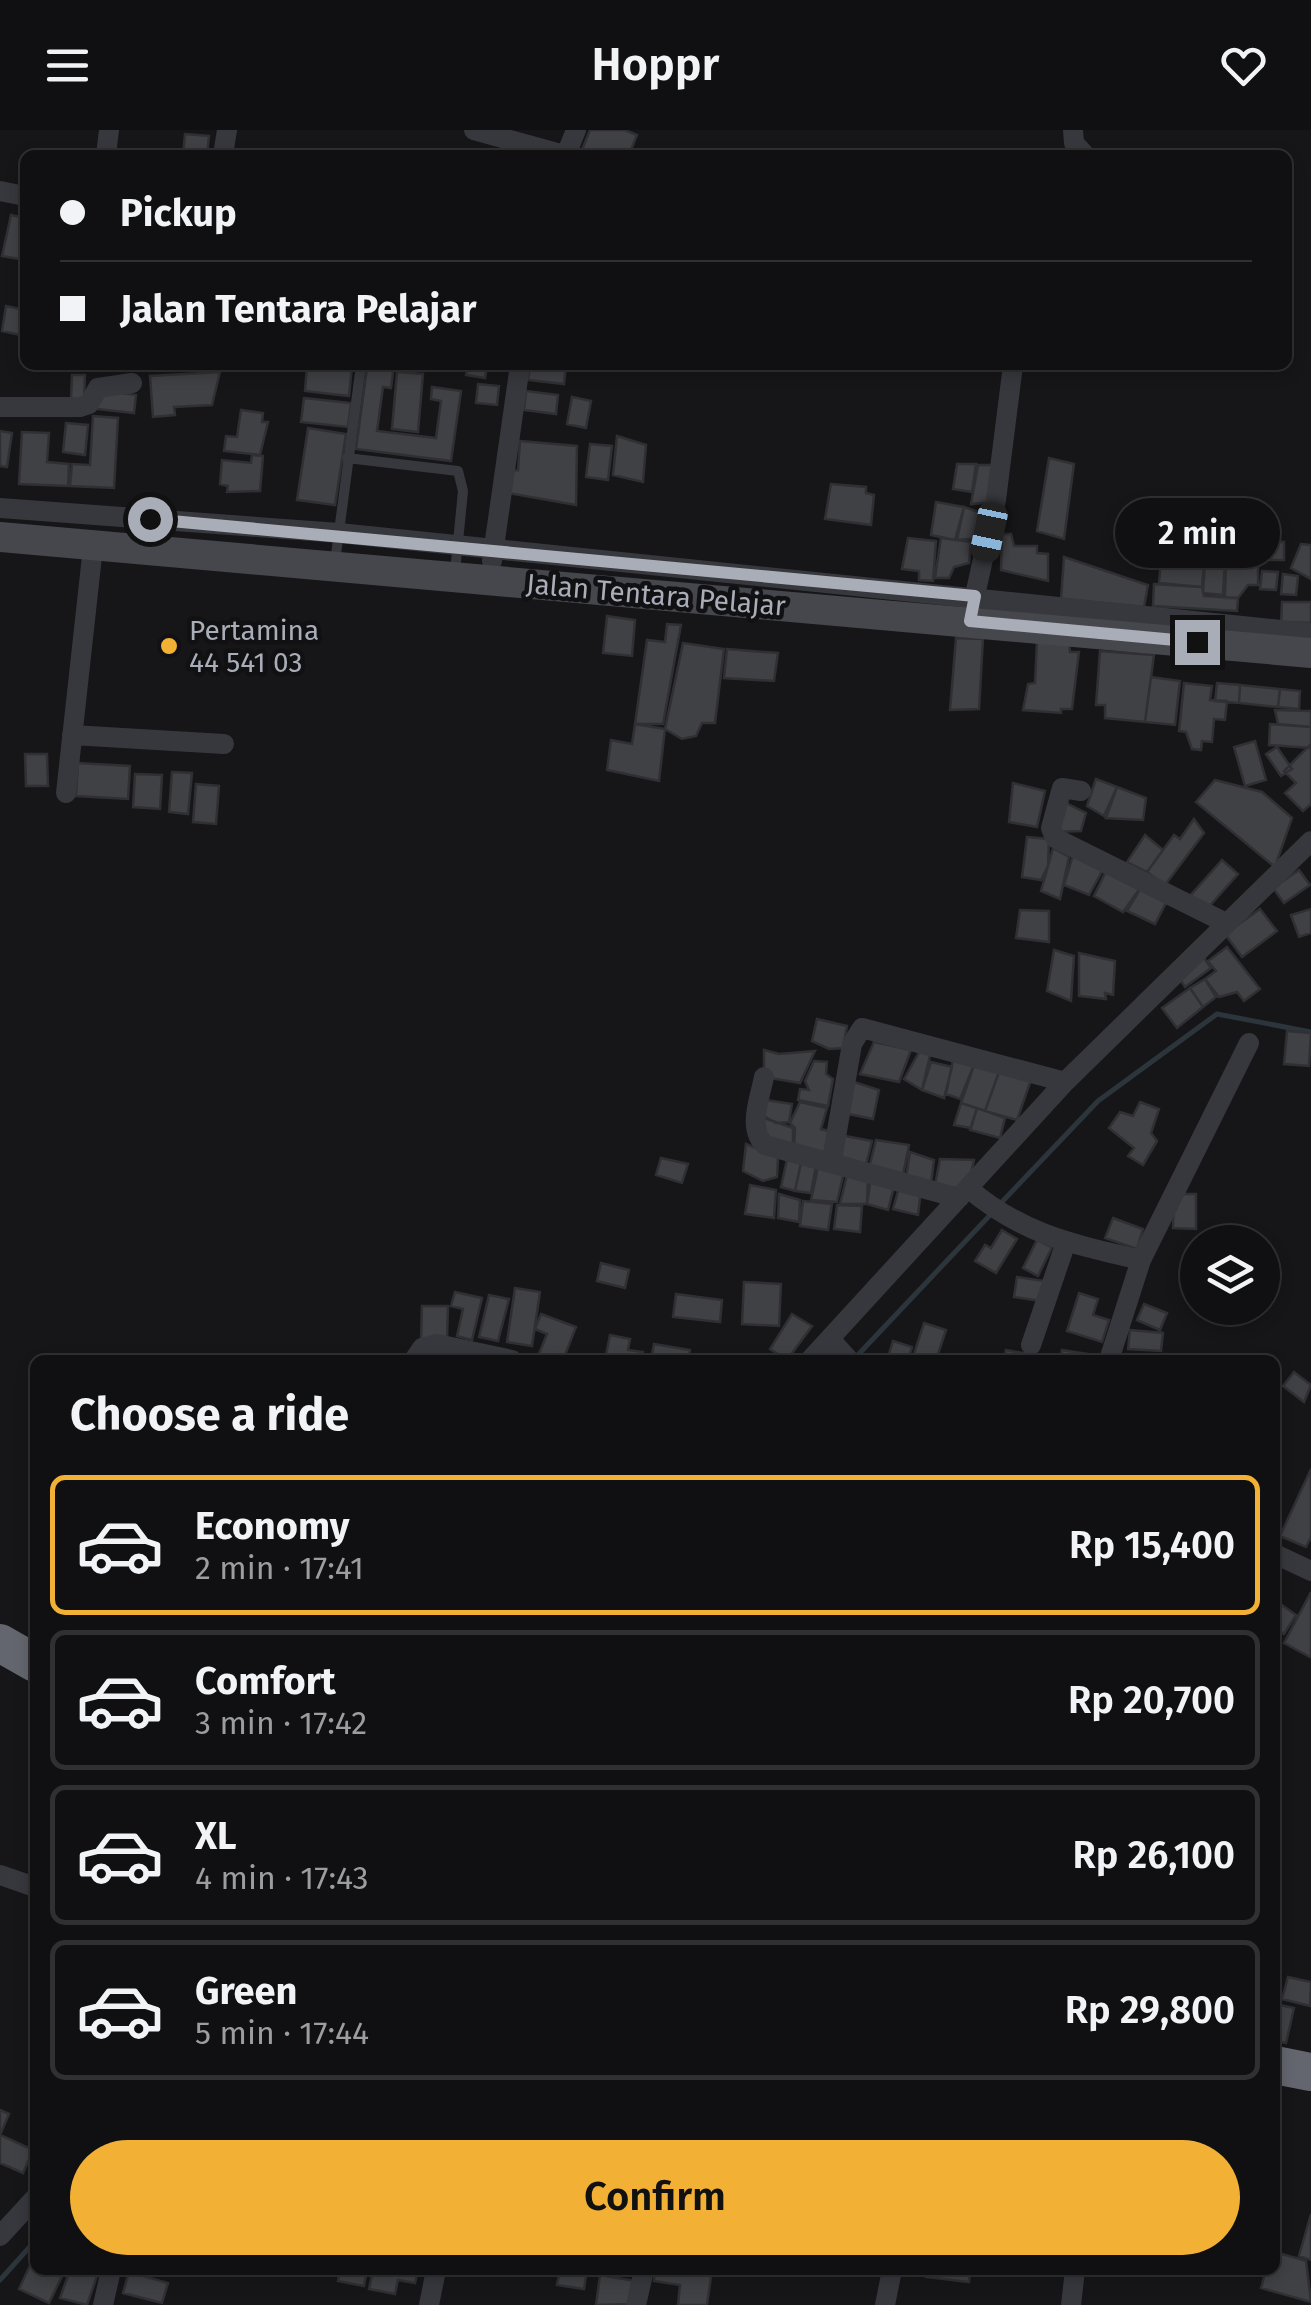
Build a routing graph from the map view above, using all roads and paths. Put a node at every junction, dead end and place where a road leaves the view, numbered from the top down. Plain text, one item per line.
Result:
1 (474, 130) edge
2 (547, 150) edge
3 (360, 370) edge
4 (519, 370) edge
5 (1012, 370) edge
6 (132, 383) dead end
7 (0, 406) edge
8 (347, 458) junction
9 (0, 508) edge
10 (339, 533) junction
11 (0, 537) edge
12 (458, 546) junction
13 (93, 547) junction
14 (493, 549) junction
15 (334, 568) junction
16 (454, 578) junction
17 (490, 581) junction
18 (972, 609) junction
19 (1311, 634) edge
20 (1311, 654) edge
21 (72, 735) junction
22 (224, 744) dead end
23 (1080, 792) dead end
24 (66, 793) dead end
25 (1311, 841) edge
26 (1224, 922) junction
27 (1249, 1043) dead end
28 (764, 1077) dead end
29 (1065, 1082) junction
30 (832, 1160) junction
31 (964, 1193) junction
32 (1066, 1242) junction
33 (1142, 1260) junction
34 (1031, 1345) dead end
35 (840, 1350) edge
36 (417, 1355) edge
37 (489, 1355) edge
38 (1111, 1355) edge
39 (1280, 1556) edge
40 (1311, 1572) edge
41 (0, 1643) edge
42 (30, 1660) edge
43 (0, 1875) edge
44 (30, 1885) edge
45 (1280, 2066) edge
46 (1311, 2072) edge
47 (30, 2203) edge
48 (0, 2236) edge
49 (110, 2275) edge
50 (435, 2275) edge
51 (641, 2275) edge
52 (891, 2275) edge
53 (1074, 2275) edge
54 (103, 2305) edge
55 (429, 2305) edge
56 (636, 2305) edge
57 (885, 2305) edge
58 (1071, 2305) edge

1 - 2 street
3 - 8 lane
4 - 14 street
5 - 18 street
6 - 7 street
8 - 10 lane
8 - 12 lane
9 - 10 street
10 - 12 street
10 - 15 lane
11 - 13 main road, Jalan Tentara Pelajar
12 - 14 street
12 - 16 lane
13 - 15 main road, Jalan Tentara Pelajar
13 - 21 street
14 - 17 street
14 - 18 street
15 - 16 main road, Jalan Tentara Pelajar
16 - 17 main road, Jalan Tentara Pelajar
17 - 18 main road, Jalan Tentara Pelajar
18 - 19 street
18 - 20 main road, Jalan Tentara Pelajar
21 - 22 street
21 - 24 street
23 - 26 street
25 - 26 street
26 - 29 street
27 - 33 street
28 - 30 street
29 - 30 street
29 - 31 street
30 - 31 street
31 - 32 street
31 - 35 street
32 - 33 street
32 - 34 street
33 - 38 street
36 - 37 street
39 - 40 street
41 - 42 highway
43 - 44 street
45 - 46 highway
47 - 48 street
49 - 54 street
50 - 55 street
51 - 56 street
52 - 57 street
53 - 58 street

